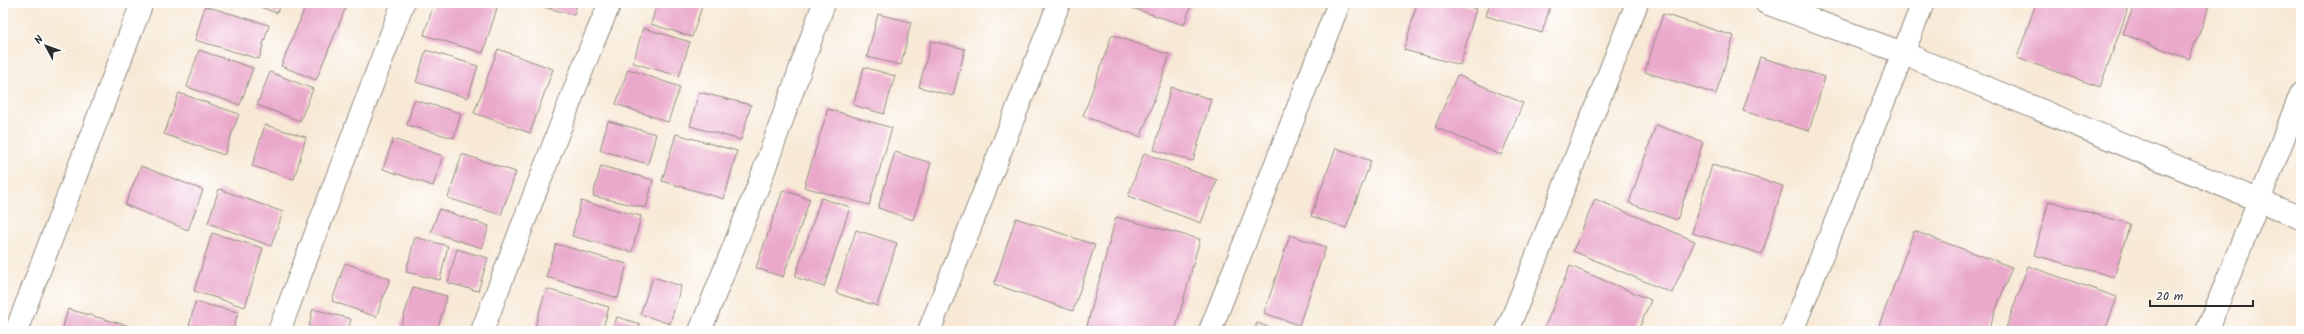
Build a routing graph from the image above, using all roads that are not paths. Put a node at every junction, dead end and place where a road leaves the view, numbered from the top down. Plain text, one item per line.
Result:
1 (142, 3) edge
2 (403, 3) edge
3 (610, 3) edge
4 (824, 3) edge
5 (1059, 3) edge
6 (1339, 3) edge
7 (1637, 3) edge
8 (1766, 3) edge
9 (1924, 3) edge
10 (1903, 53) junction
11 (2301, 94) edge
12 (2258, 200) junction
13 (2301, 218) edge
14 (16, 331) edge
15 (280, 331) edge
16 (482, 331) edge
17 (700, 331) edge
18 (929, 331) edge
19 (1210, 331) edge
20 (1508, 331) edge
21 (1792, 331) edge
22 (2206, 331) edge

1 - 14 street
2 - 15 street
3 - 16 street
4 - 17 street
5 - 18 street
6 - 19 street
7 - 20 street
8 - 10 street
9 - 10 street
10 - 12 street
10 - 21 street
11 - 12 street
12 - 13 street
12 - 22 street

